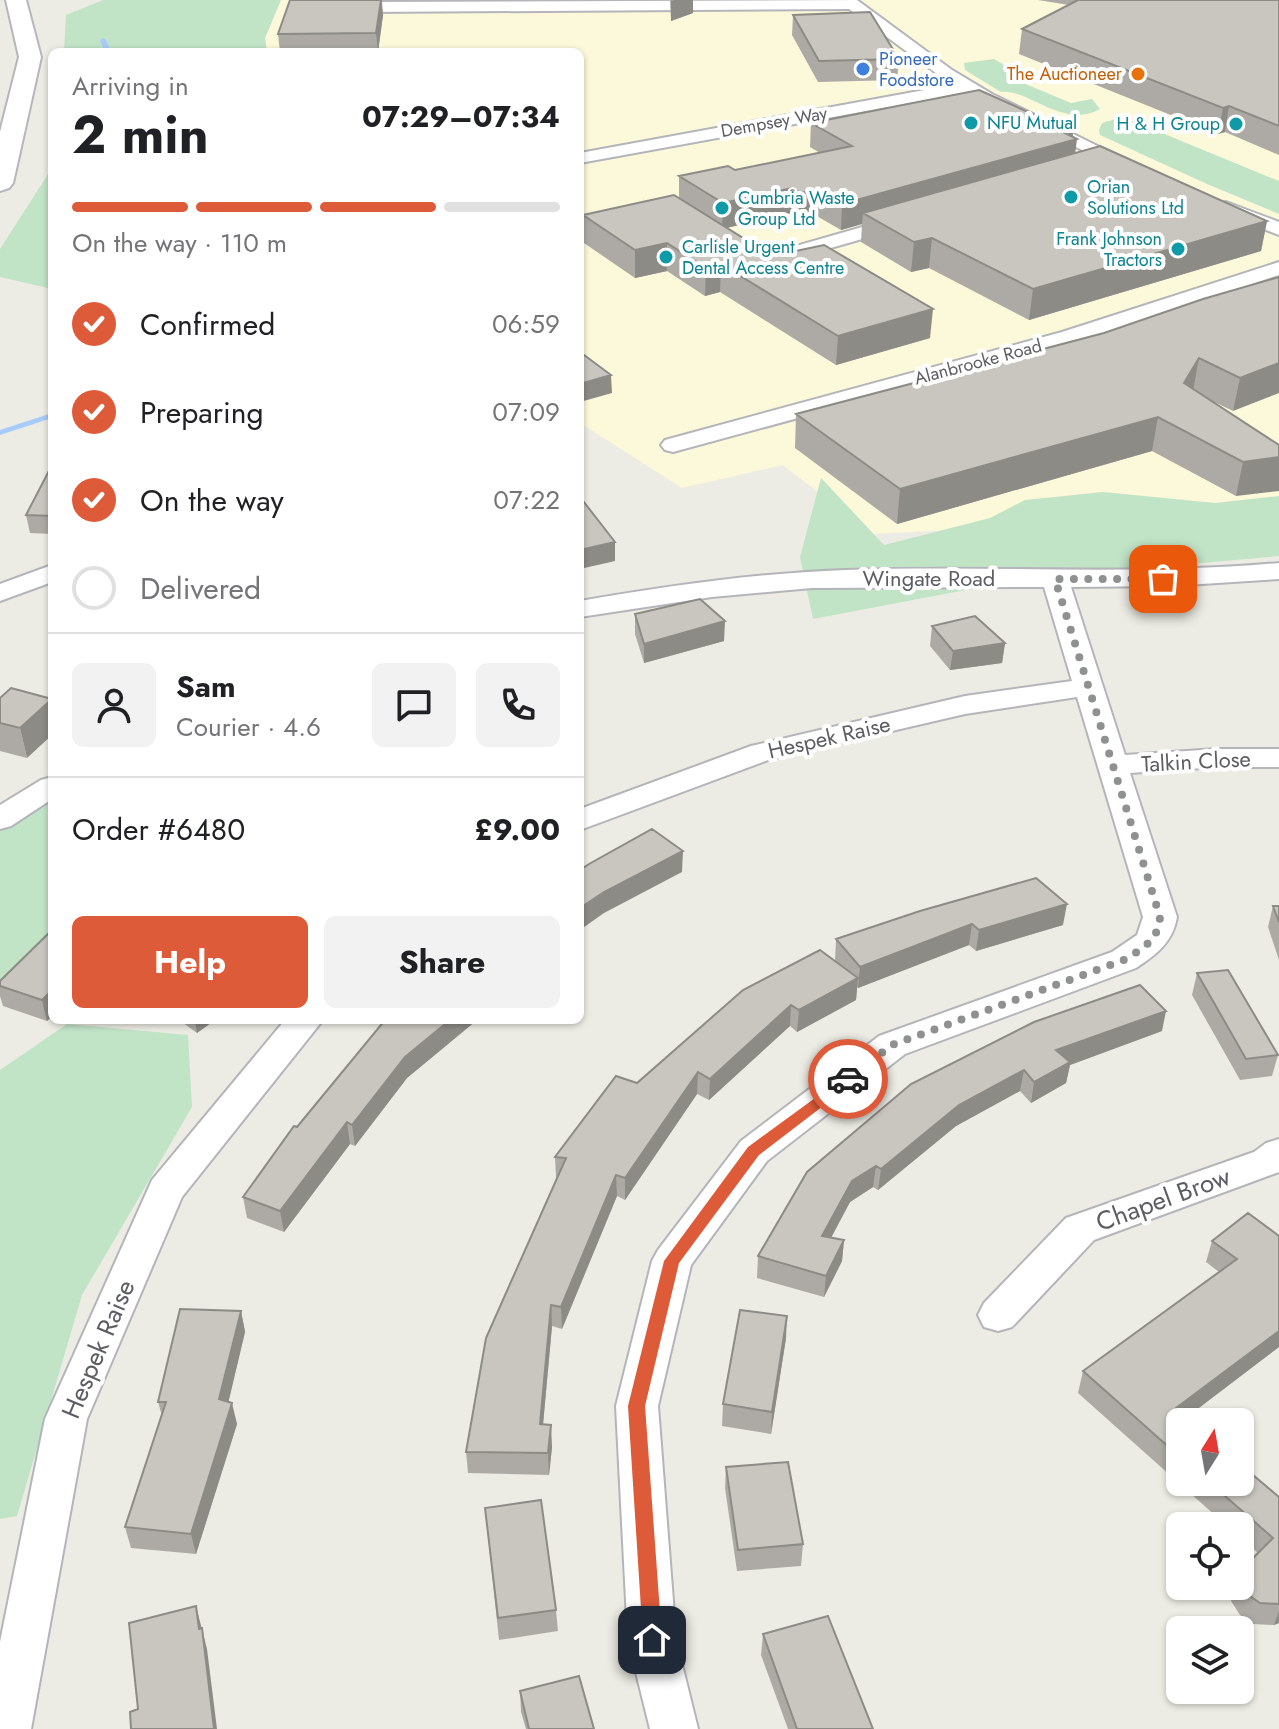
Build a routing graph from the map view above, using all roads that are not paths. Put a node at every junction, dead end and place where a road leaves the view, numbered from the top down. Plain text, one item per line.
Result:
1 (16, 0) edge
2 (850, 2) edge
3 (368, 7) edge
4 (968, 87) junction
5 (584, 157) edge
6 (1114, 160) junction
7 (1084, 169) edge
8 (1152, 176) edge
9 (0, 183) edge
10 (1206, 199) edge
11 (930, 213) edge
12 (1279, 229) edge
13 (761, 262) edge
14 (1279, 268) edge
15 (673, 445) dead end
16 (1279, 571) edge
17 (48, 575) edge
18 (1055, 579) junction
19 (1163, 579) junction
20 (1279, 592) edge
21 (0, 593) edge
22 (584, 608) edge
23 (1087, 687) junction
24 (1279, 758) edge
25 (1112, 765) junction
26 (48, 789) edge
27 (0, 819) edge
28 (584, 819) edge
29 (302, 1024) edge
30 (1275, 1162) edge
31 (998, 1315) dead end
32 (7, 1729) edge
33 (674, 1729) edge

1 - 9 street
2 - 3 street
2 - 4 street
4 - 5 street, Dempsey Way
4 - 6 street
6 - 7 street
6 - 8 street
10 - 12 street
11 - 13 street
14 - 15 street, Alanbrooke Road
16 - 19 street, Wingate Road
17 - 21 street
18 - 19 street, Wingate Road
18 - 22 street, Wingate Road
18 - 23 street
19 - 20 street
23 - 25 street
23 - 28 street, Hespek Raise
24 - 25 street, Talkin Close
25 - 33 street
26 - 27 street
29 - 32 street, Hespek Raise
30 - 31 street, Chapel Brow

